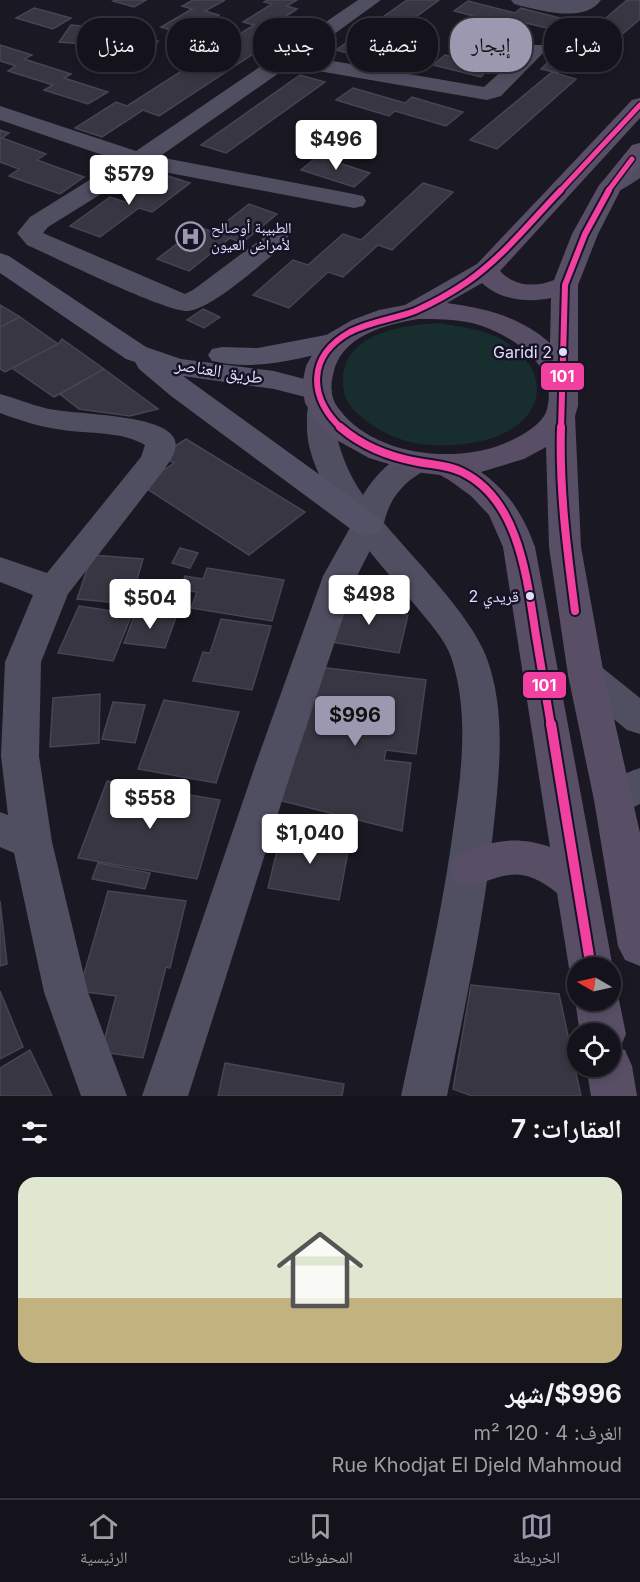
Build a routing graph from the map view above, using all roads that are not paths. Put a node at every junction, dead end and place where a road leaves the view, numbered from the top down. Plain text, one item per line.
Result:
1 (371, 0) edge
2 (521, 0) edge
3 (591, 0) edge
4 (335, 25) edge
5 (537, 49) dead end
6 (335, 68) edge
7 (267, 72) edge
8 (640, 105) edge
9 (0, 113) edge
10 (640, 150) edge
11 (139, 160) junction
12 (640, 168) edge
13 (610, 187) junction
14 (354, 201) dead end
15 (277, 239) dead end
16 (0, 261) edge
17 (486, 270) junction
18 (565, 285) junction
19 (79, 312) junction
20 (411, 312) junction
21 (336, 341) junction
22 (136, 353) junction
23 (319, 399) junction
24 (561, 399) junction
25 (0, 403) edge
26 (430, 463) junction
27 (367, 525) junction
28 (0, 569) edge
29 (53, 589) junction
30 (586, 675) junction
31 (640, 719) edge
32 (627, 792) edge
33 (16, 836) edge
34 (470, 869) junction
35 (576, 883) junction
36 (640, 946) edge
37 (589, 957) edge
38 (611, 1077) edge
39 (104, 1096) edge
40 (165, 1096) edge
41 (424, 1096) edge
42 (614, 1096) edge

1 - 4 street
2 - 3 street
5 - 6 street
7 - 11 street
8 - 17 main road
9 - 11 street
10 - 13 main road
11 - 14 street
11 - 15 street
12 - 13 street
13 - 18 main road
16 - 19 main road
17 - 18 main road
17 - 20 main road
18 - 24 main road
19 - 21 main road, طريق العناصر
19 - 22 main road, طريق العناصر
20 - 21 main road
20 - 24 main road
21 - 23 main road
22 - 23 main road, طريق العناصر
22 - 27 main road
23 - 26 main road
23 - 27 street
24 - 26 main road
24 - 30 main road
25 - 29 street
26 - 27 street
26 - 35 main road
27 - 34 street
27 - 40 street
28 - 29 street
29 - 33 street
30 - 31 street
30 - 32 main road
32 - 36 main road
33 - 39 street
34 - 35 main road
34 - 41 street
35 - 37 main road
38 - 42 main road

